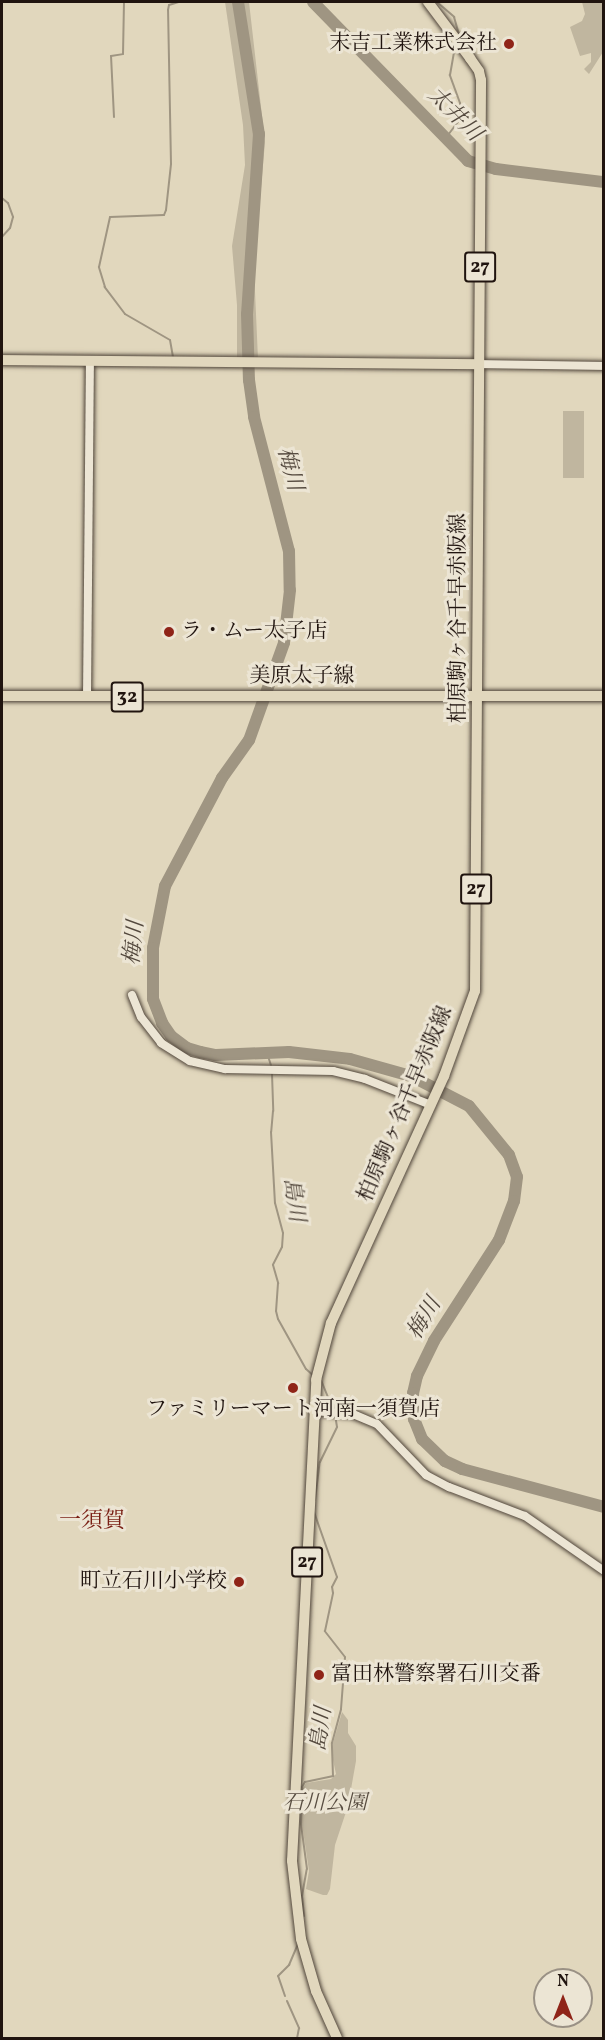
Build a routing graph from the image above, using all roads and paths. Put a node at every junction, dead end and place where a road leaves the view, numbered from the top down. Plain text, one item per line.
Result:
1 (428, 2) edge
2 (2, 360) edge
3 (90, 361) junction
4 (478, 364) junction
5 (603, 366) edge
6 (2, 696) edge
7 (478, 696) junction
8 (603, 696) edge
9 (87, 697) junction
10 (132, 995) dead end
11 (431, 1103) junction
12 (313, 1411) junction
13 (603, 1571) edge
14 (337, 2038) edge

1 - 4 main road, 柏原駒ヶ谷千早赤阪線 / 27
2 - 3 main road
3 - 4 main road
3 - 9 street
4 - 5 street
4 - 7 main road, 柏原駒ヶ谷千早赤阪線 / 27
6 - 9 main road, 美原太子線 / 32
7 - 8 main road, 美原太子線 / 32
7 - 9 main road, 美原太子線 / 32
7 - 11 main road, 柏原駒ヶ谷千早赤阪線 / 27
10 - 11 street
11 - 12 main road, 柏原駒ヶ谷千早赤阪線 / 27
12 - 13 street
12 - 14 main road, 柏原駒ヶ谷千早赤阪線 / 27

